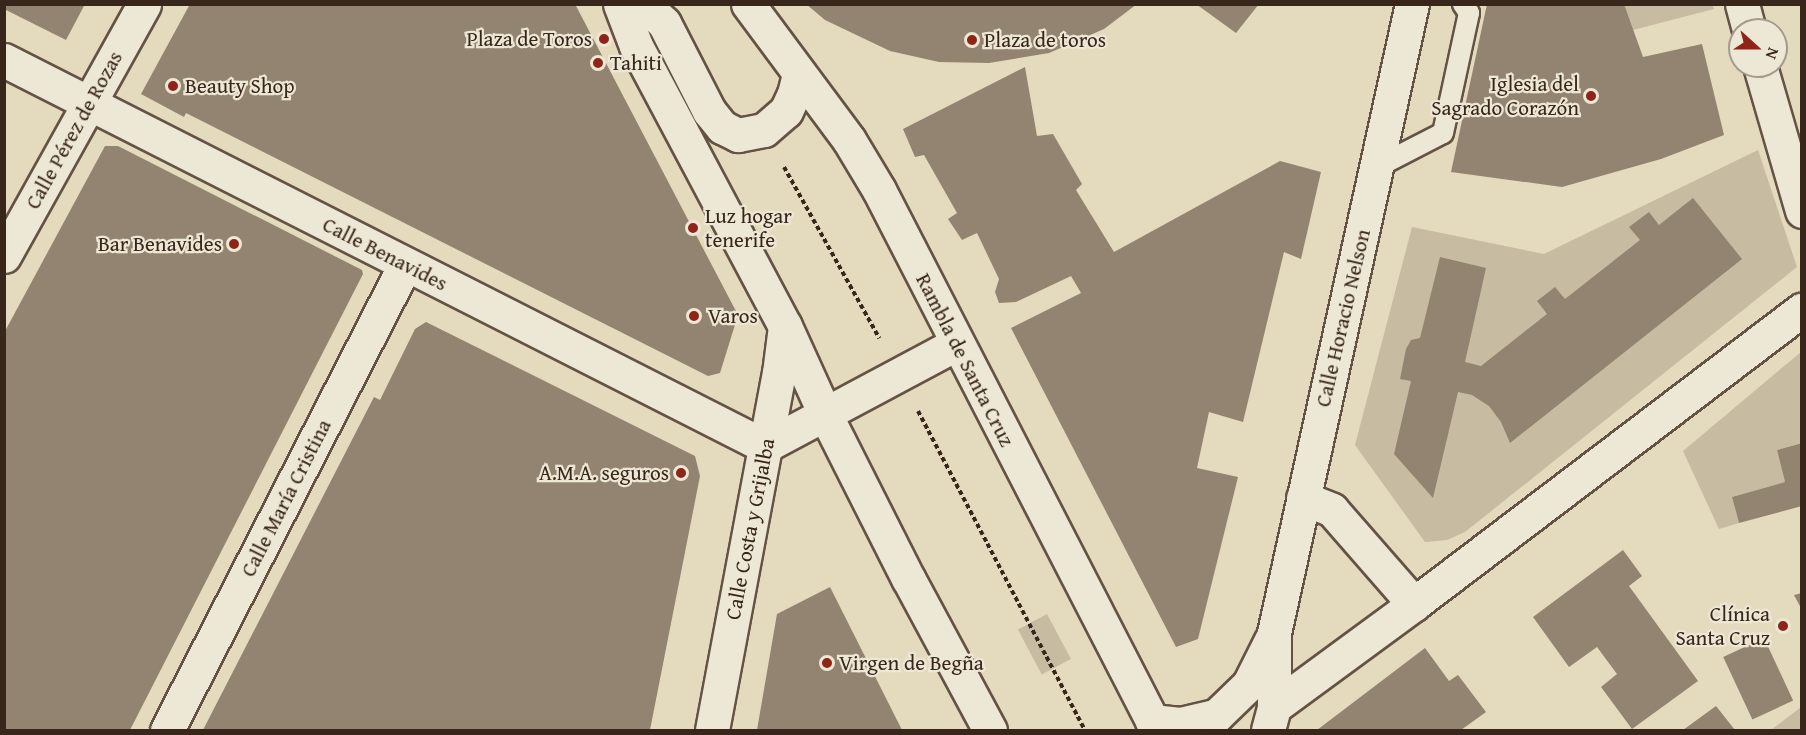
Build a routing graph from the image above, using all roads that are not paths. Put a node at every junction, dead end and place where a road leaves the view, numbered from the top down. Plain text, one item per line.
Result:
1 (144, 4) edge
2 (620, 4) edge
3 (644, 4) edge
4 (748, 4) edge
5 (1412, 4) edge
6 (1463, 4) edge
7 (4, 60) edge
8 (799, 74) junction
9 (1763, 78) edge
10 (91, 104) junction
11 (1377, 167) junction
12 (1802, 211) edge
13 (4, 256) edge
14 (405, 265) junction
15 (1802, 310) edge
16 (785, 326) junction
17 (956, 344) junction
18 (825, 414) junction
19 (765, 446) junction
20 (1303, 498) junction
21 (1414, 604) junction
22 (1274, 633) junction
23 (1271, 719) edge
24 (1155, 726) edge
25 (167, 730) edge
26 (712, 730) edge
27 (990, 730) edge

1 - 10 street, Calle Pérez de Rozas
2 - 16 street
3 - 8 street
4 - 8 street, Rambla de Santa Cruz
5 - 11 street, Calle Horacio Nelson
6 - 11 lane
7 - 10 street, Calle Benavides
8 - 17 street, Rambla de Santa Cruz
9 - 12 street
10 - 13 street, Calle Pérez de Rozas
10 - 14 street, Calle Benavides
11 - 20 street, Calle Horacio Nelson
14 - 19 street, Calle Benavides
14 - 25 street, Calle María Cristina
15 - 21 street
16 - 18 street
16 - 19 street, Calle Costa y Grijalba
17 - 18 street
17 - 24 street, Rambla de Santa Cruz
18 - 19 street
18 - 27 street
19 - 26 street, Calle Costa y Grijalba
20 - 21 street
20 - 22 street, Calle Horacio Nelson
21 - 23 street
22 - 23 street
22 - 24 street

